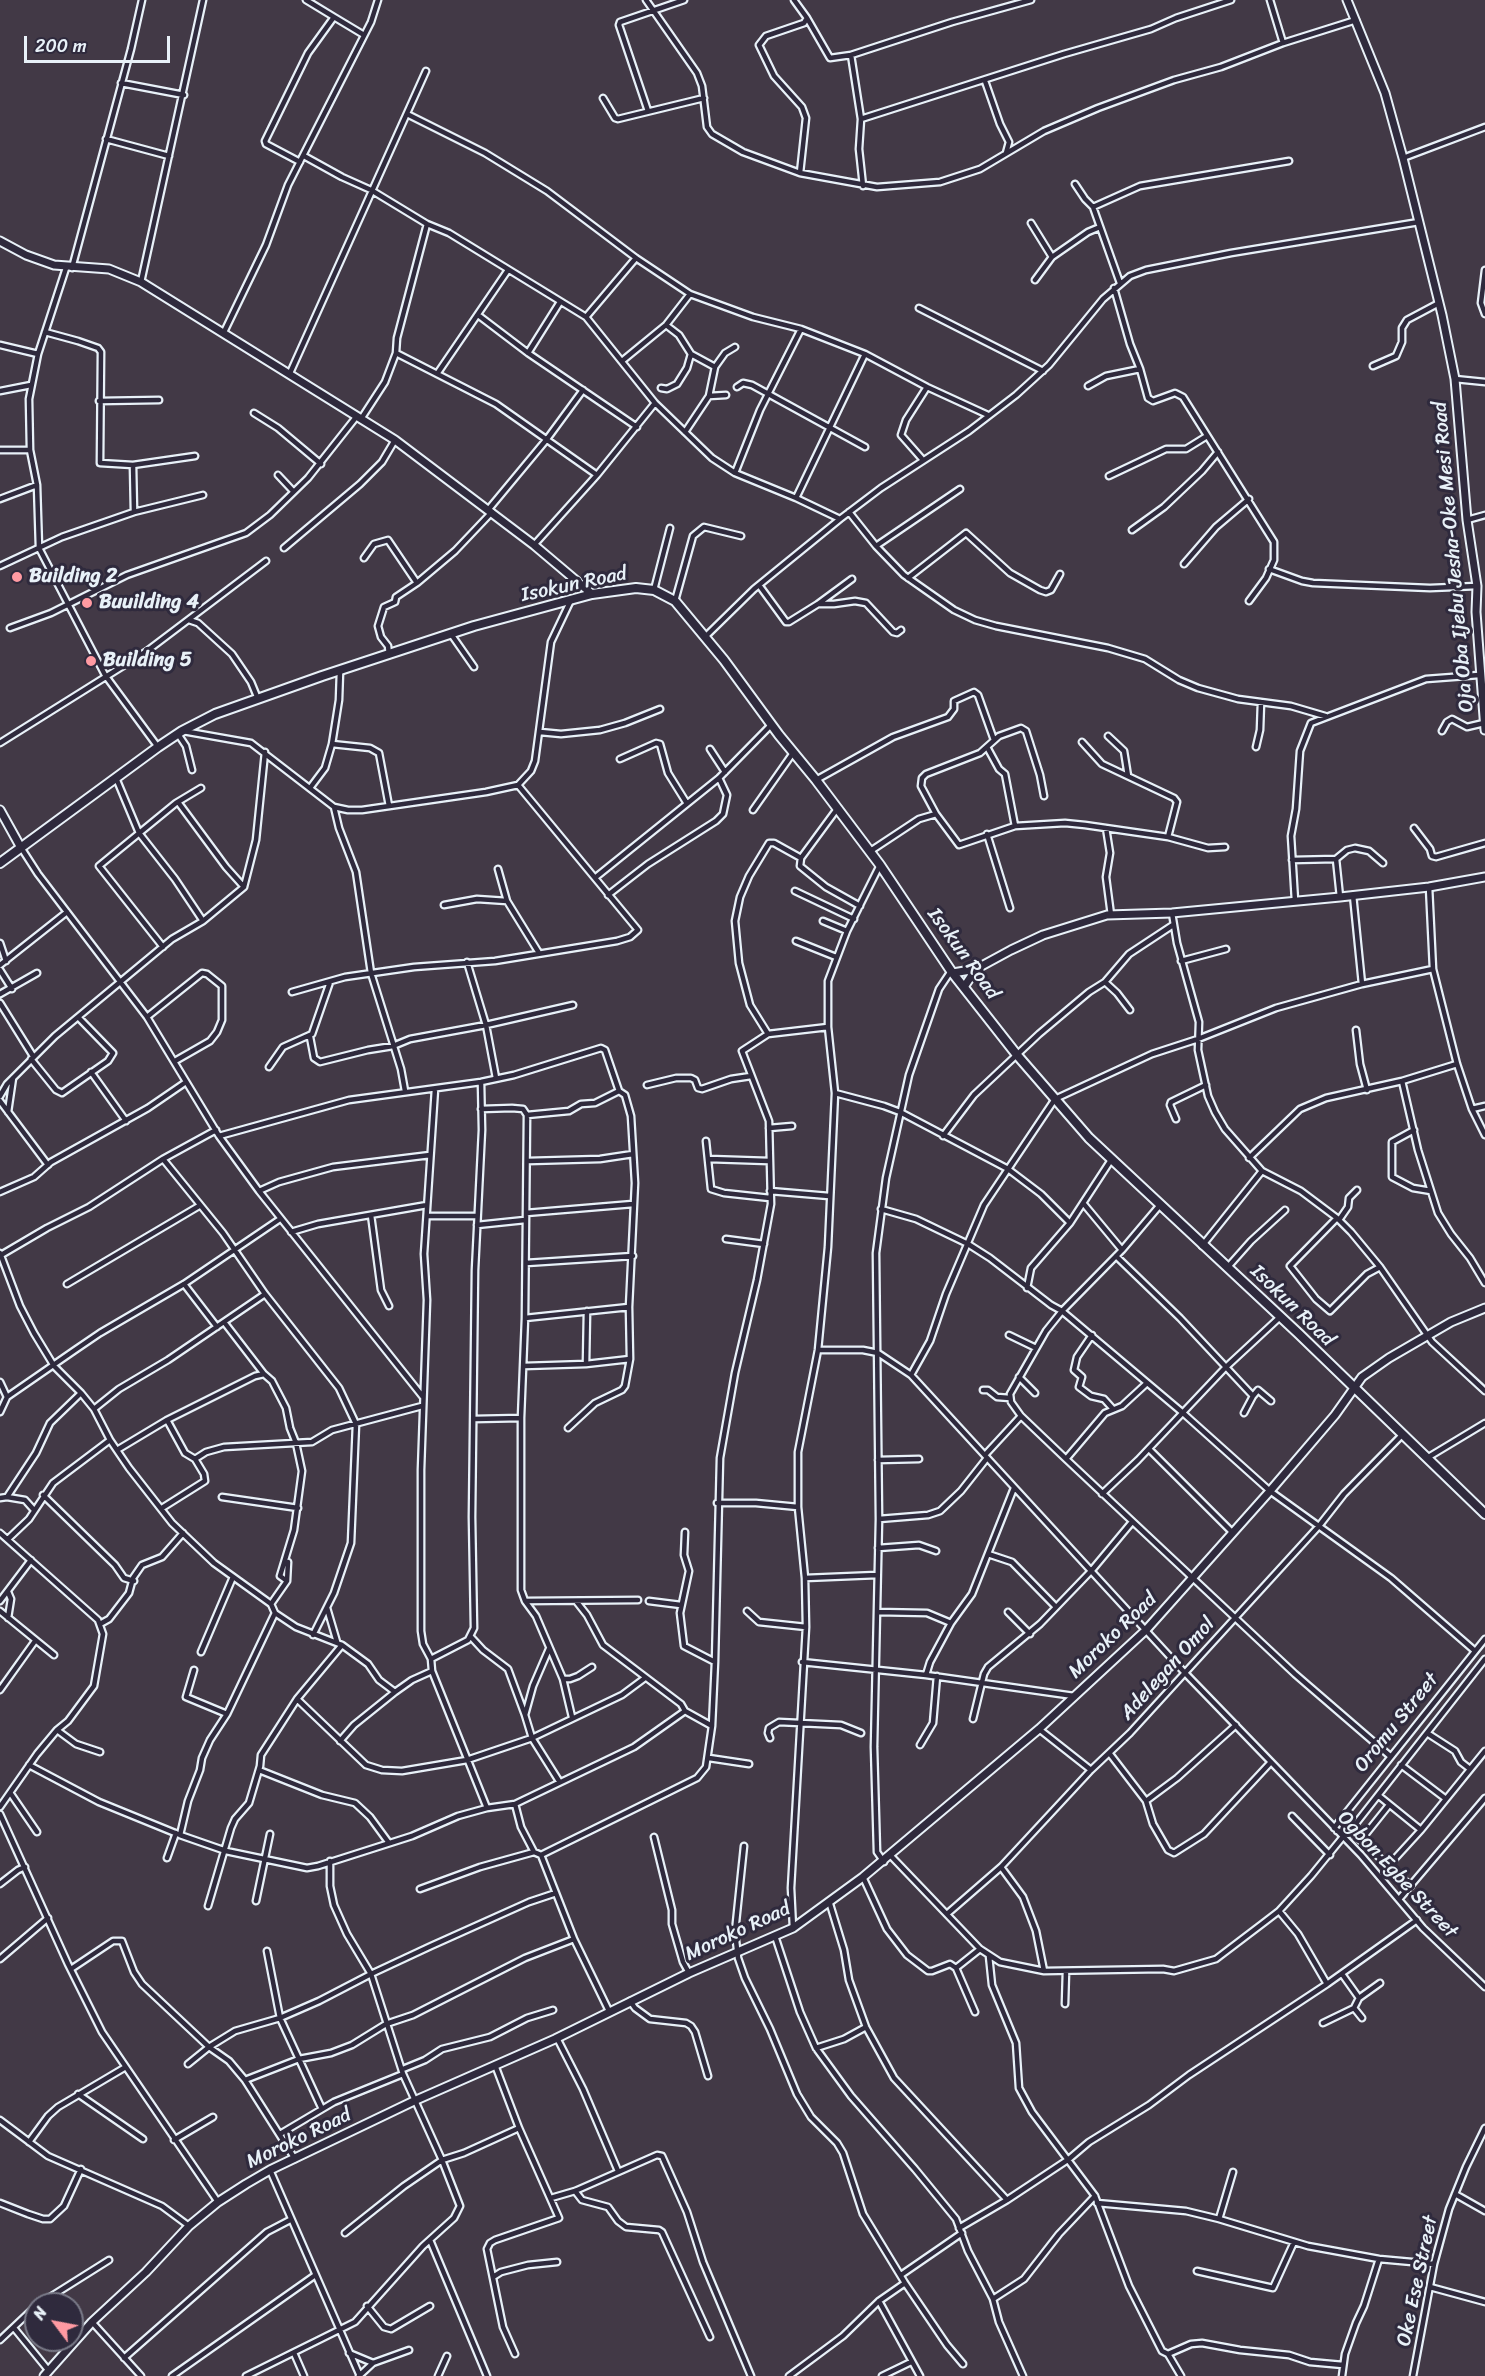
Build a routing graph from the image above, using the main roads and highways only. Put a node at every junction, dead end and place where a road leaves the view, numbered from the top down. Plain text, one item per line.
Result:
1 (0, 863) edge
2 (1482, 1512) edge

1 - 2 main road, Isokun Road

